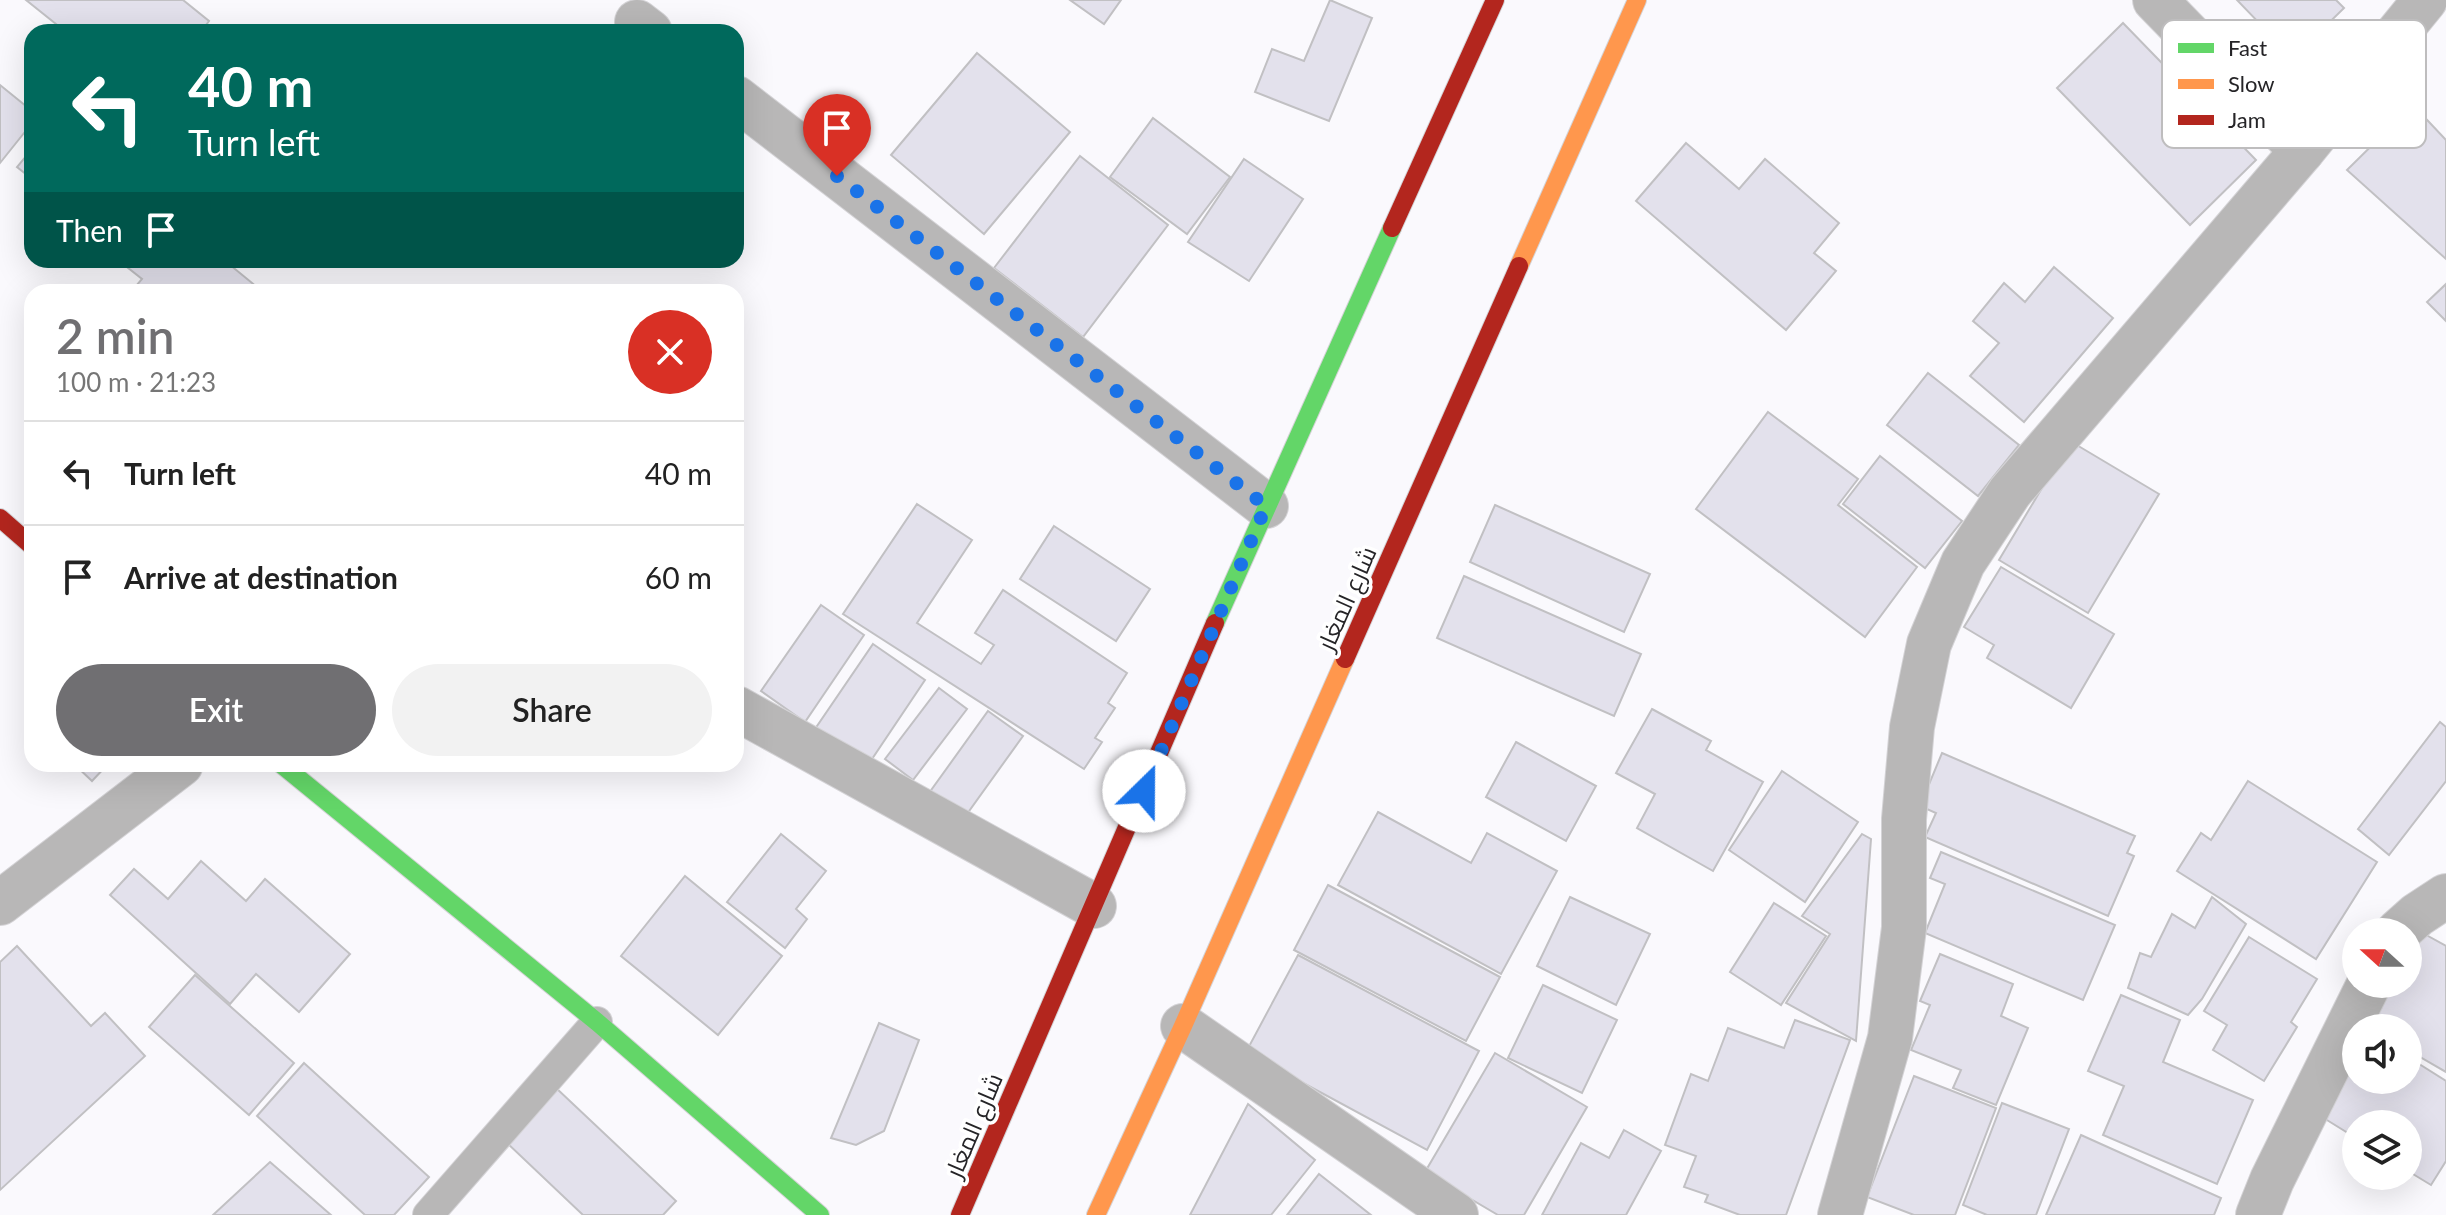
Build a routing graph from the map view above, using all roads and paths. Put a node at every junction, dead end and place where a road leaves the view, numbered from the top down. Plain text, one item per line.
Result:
1 (1495, 0) edge
2 (1637, 0) edge
3 (2155, 0) edge
4 (2425, 0) edge
5 (2174, 20) edge
6 (2409, 20) edge
7 (744, 104) edge
8 (2299, 148) edge
9 (2304, 148) edge
10 (2302, 151) junction
11 (1266, 506) junction
12 (0, 518) edge
13 (24, 539) edge
14 (744, 712) edge
15 (171, 772) edge
16 (291, 772) edge
17 (2446, 896) edge
18 (0, 903) edge
19 (1094, 906) junction
20 (2414, 918) edge
21 (2362, 998) edge
22 (597, 1022) junction
23 (1183, 1026) junction
24 (428, 1215) edge
25 (820, 1215) edge
26 (960, 1215) edge
27 (1096, 1215) edge
28 (1456, 1215) edge
29 (1840, 1215) edge
30 (2258, 1215) edge

1 - 11 main road, شارع المغار
2 - 23 main road, شارع المغار
3 - 5 street
4 - 6 street
7 - 11 street
8 - 10 street
9 - 10 street
10 - 29 street
11 - 19 main road, شارع المغار
12 - 13 main road
14 - 19 street
15 - 18 street
16 - 22 main road
17 - 20 street
19 - 26 main road, شارع المغار
21 - 30 street
22 - 24 lane
22 - 25 main road
23 - 27 main road, شارع المغار
23 - 28 street

